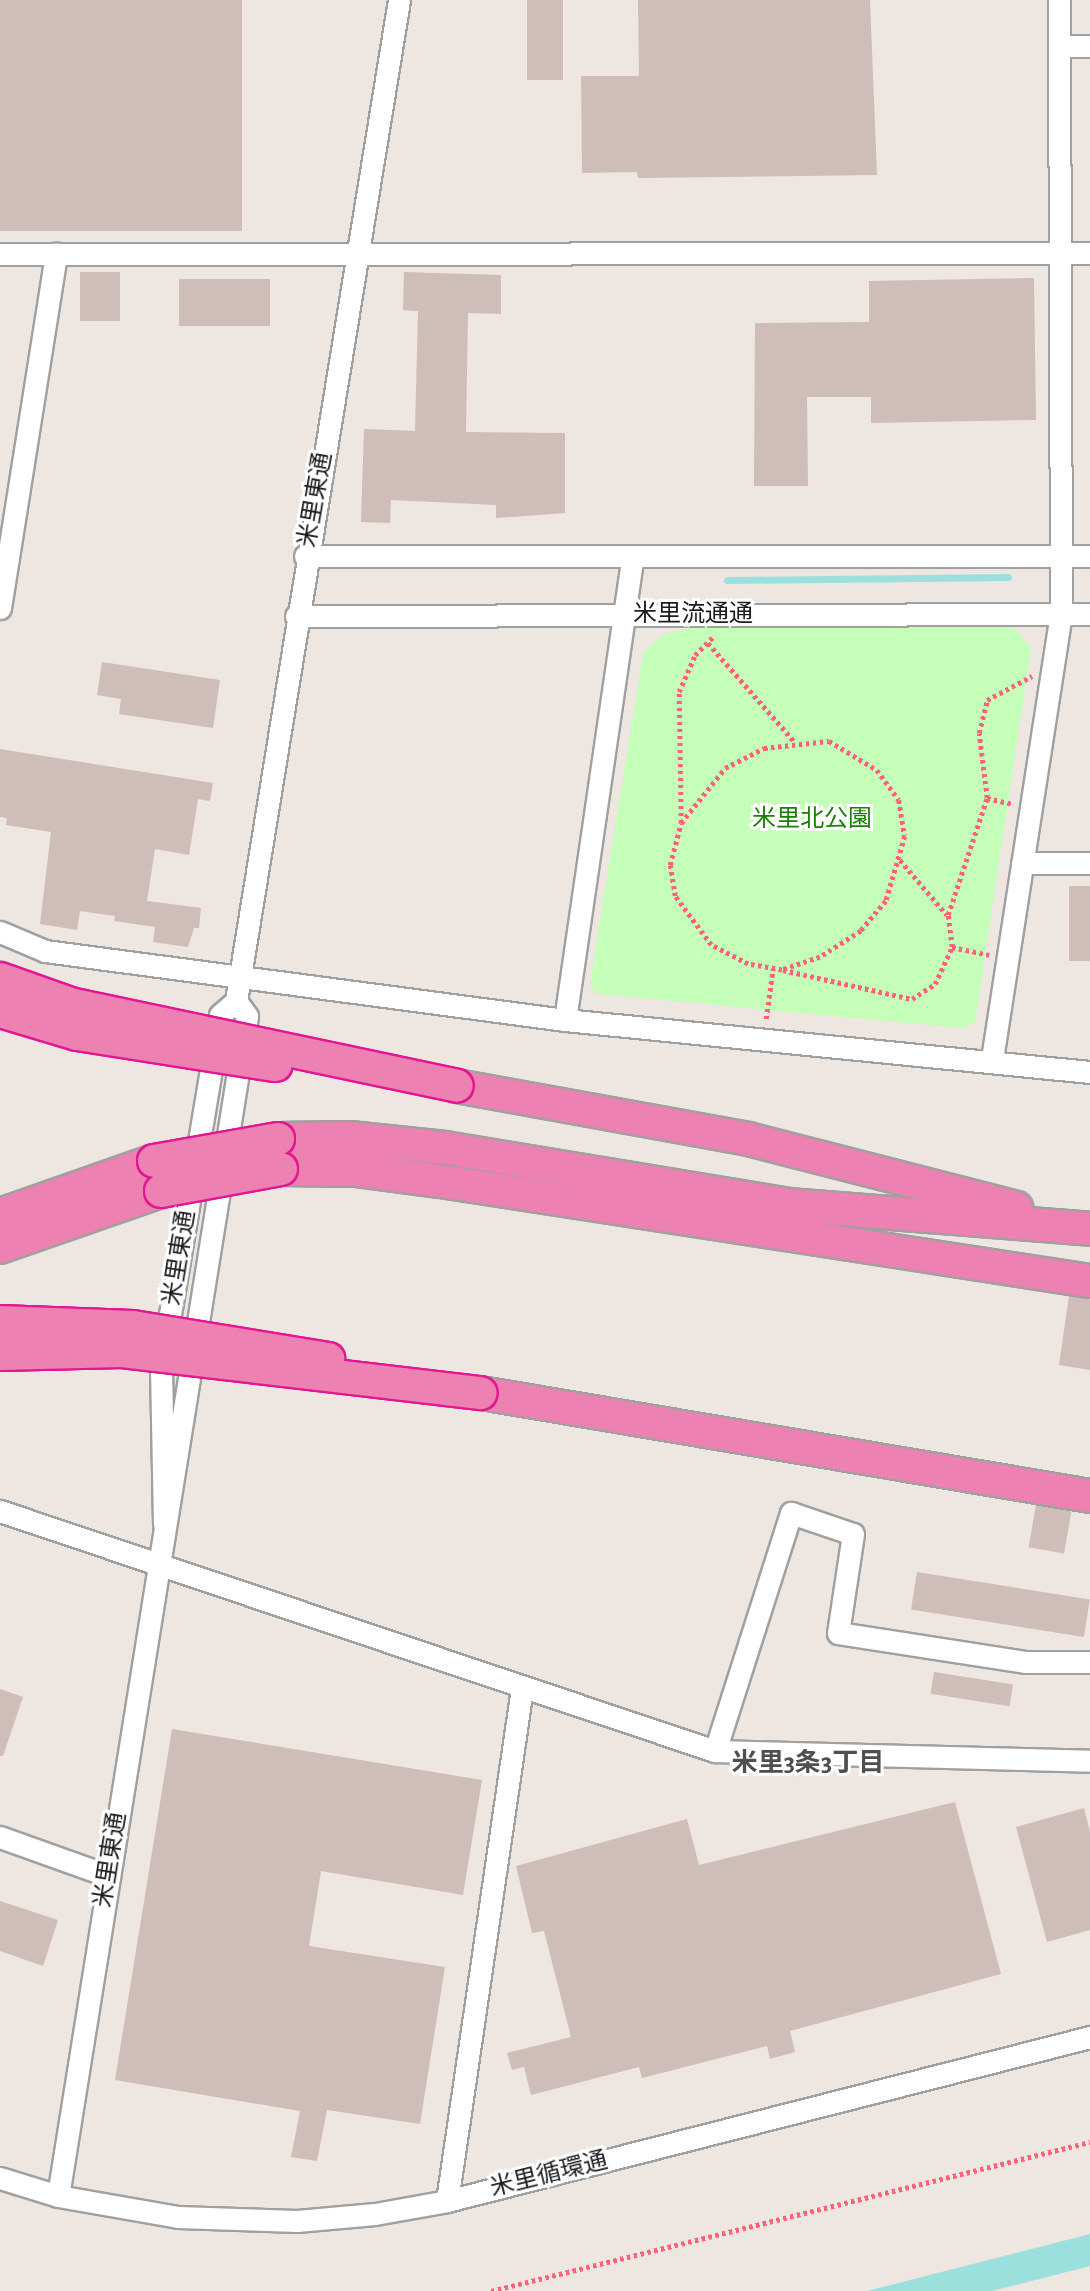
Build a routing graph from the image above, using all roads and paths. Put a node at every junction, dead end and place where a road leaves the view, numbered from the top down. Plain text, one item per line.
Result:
1 (399, 0) edge
2 (1059, 0) edge
3 (1059, 46) junction
4 (1090, 46) edge
5 (56, 253) junction
6 (1090, 253) edge
7 (0, 254) edge
8 (360, 254) junction
9 (1062, 254) junction
10 (305, 556) junction
11 (1064, 556) junction
12 (1090, 556) edge
13 (632, 559) junction
14 (0, 608) edge
15 (1061, 614) junction
16 (1090, 614) edge
17 (296, 615) junction
18 (622, 615) junction
19 (718, 632) dead end
20 (708, 643) junction
21 (1033, 676) dead end
22 (795, 742) junction
23 (986, 798) junction
24 (1012, 804) dead end
25 (681, 823) junction
26 (900, 860) junction
27 (1022, 863) junction
28 (1090, 863) edge
29 (948, 915) junction
30 (0, 932) edge
31 (952, 947) junction
32 (990, 955) dead end
33 (773, 968) junction
34 (782, 970) junction
35 (240, 977) junction
36 (0, 979) edge
37 (236, 1000) junction
38 (0, 1011) edge
39 (766, 1019) dead end
40 (565, 1020) junction
41 (992, 1059) junction
42 (1090, 1072) edge
43 (457, 1086) junction
44 (280, 1154) junction
45 (0, 1215) edge
46 (1090, 1228) edge
47 (0, 1247) edge
48 (1090, 1281) edge
49 (0, 1322) edge
50 (0, 1354) edge
51 (449, 1386) junction
52 (1090, 1496) edge
53 (0, 1511) edge
54 (164, 1524) junction
55 (158, 1565) junction
56 (1090, 1662) edge
57 (522, 1688) junction
58 (715, 1751) junction
59 (1090, 1761) edge
60 (0, 1837) edge
61 (109, 1876) junction
62 (1090, 2037) edge
63 (1090, 2142) edge
64 (0, 2178) edge
65 (58, 2196) junction
66 (447, 2201) junction
67 (491, 2291) edge

1 - 8 street, 米里東通
2 - 3 street
3 - 4 street
3 - 9 street
5 - 7 street
5 - 8 street
5 - 14 street
6 - 9 street
8 - 9 street
8 - 10 street, 米里東通
9 - 11 street
10 - 13 street
10 - 17 street, 米里東通
11 - 12 street
11 - 13 street
11 - 15 street
13 - 18 street
15 - 16 street, 米里流通通
15 - 18 street, 米里流通通
15 - 27 street
17 - 18 street, 米里流通通
17 - 35 street, 米里東通
18 - 40 street
19 - 20 path
20 - 22 path
20 - 25 path
21 - 23 path
22 - 25 path
22 - 26 path
23 - 24 path
23 - 29 path
25 - 33 path
26 - 29 path
26 - 34 path
27 - 28 street
27 - 41 street
29 - 31 path
30 - 35 street
31 - 32 path
31 - 34 path
33 - 34 path
33 - 39 path
35 - 37 street, 米里東通
35 - 40 street
36 - 43 highway, bridge
37 - 54 street, 米里東通
37 - 54 street, 米里東通
38 - 43 highway, bridge
40 - 41 street
41 - 42 street
43 - 46 highway
44 - 45 highway, bridge
44 - 46 highway
44 - 47 highway, bridge
44 - 48 highway
49 - 51 highway, bridge
50 - 51 highway, bridge
51 - 52 highway, bridge
53 - 55 street
54 - 55 street, 米里東通
55 - 57 street
55 - 61 street, 米里東通
56 - 58 street
57 - 58 street
57 - 66 street
58 - 59 street
60 - 61 street
61 - 65 street, 米里東通
62 - 66 street, 米里循環通
63 - 67 path
64 - 65 street, 米里循環通
65 - 66 street, 米里循環通

